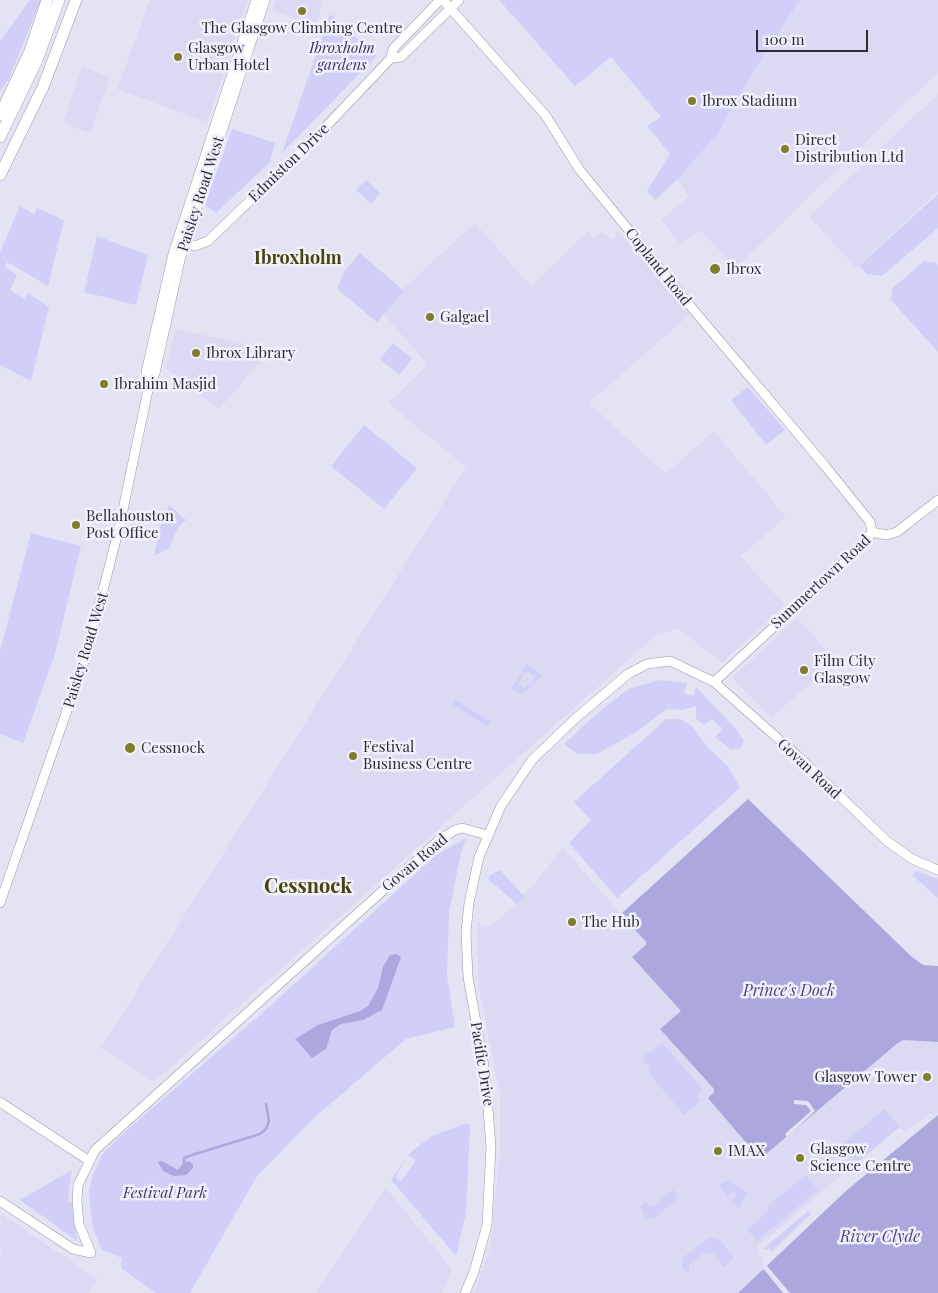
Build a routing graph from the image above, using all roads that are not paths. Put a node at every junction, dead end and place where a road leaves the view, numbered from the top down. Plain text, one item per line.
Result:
1 (47, 0) edge
2 (59, 0) edge
3 (76, 0) edge
4 (256, 0) edge
5 (266, 0) edge
6 (442, 0) edge
7 (459, 0) edge
8 (451, 8) junction
9 (392, 58) junction
10 (0, 115) edge
11 (0, 137) edge
12 (0, 175) edge
13 (182, 240) junction
14 (938, 500) edge
15 (872, 532) junction
16 (714, 682) junction
17 (487, 835) junction
18 (938, 870) edge
19 (0, 903) edge
20 (0, 1102) edge
21 (88, 1160) junction
22 (0, 1201) edge
23 (465, 1293) edge

1 - 10 highway
2 - 11 highway
3 - 12 highway
4 - 13 street, Paisley Road West
5 - 13 street, Paisley Road West
6 - 8 street, Copland Road
6 - 9 street, Edmiston Drive
7 - 8 street, Edmiston Drive
8 - 9 street, Edmiston Drive
8 - 15 street, Copland Road
9 - 13 street, Edmiston Drive
13 - 19 street, Paisley Road West
14 - 15 street, Summertown Road
15 - 16 street, Summertown Road
16 - 17 street, Govan Road
16 - 18 street, Govan Road
17 - 21 street, Govan Road
17 - 23 street, Pacific Drive
20 - 21 street
21 - 22 street, Govan Road

